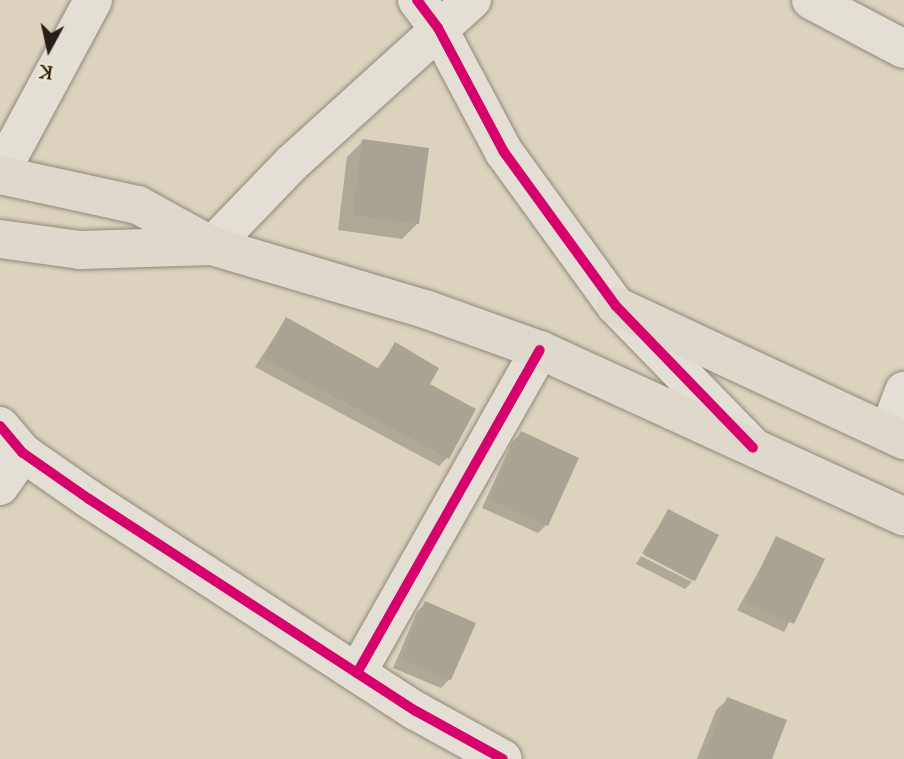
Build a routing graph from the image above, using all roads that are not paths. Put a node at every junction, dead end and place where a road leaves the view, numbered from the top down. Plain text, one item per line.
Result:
1 (93, 0) edge
2 (472, 0) edge
3 (811, 0) edge
4 (427, 14) edge
5 (904, 49) edge
6 (0, 174) edge
7 (0, 239) edge
8 (212, 246) junction
9 (616, 306) junction
10 (540, 350) junction
11 (904, 391) edge
12 (896, 435) edge
13 (12, 439) edge
14 (753, 448) junction
15 (0, 486) edge
16 (904, 517) edge
17 (357, 673) junction
18 (503, 759) edge

1 - 6 street
2 - 4 street
3 - 5 street
4 - 8 street
4 - 9 street
6 - 8 main road
7 - 8 main road
8 - 10 main road
9 - 12 main road
9 - 14 street
10 - 14 main road
10 - 17 street
11 - 12 street
13 - 15 street
13 - 17 street
14 - 16 main road
17 - 18 street

